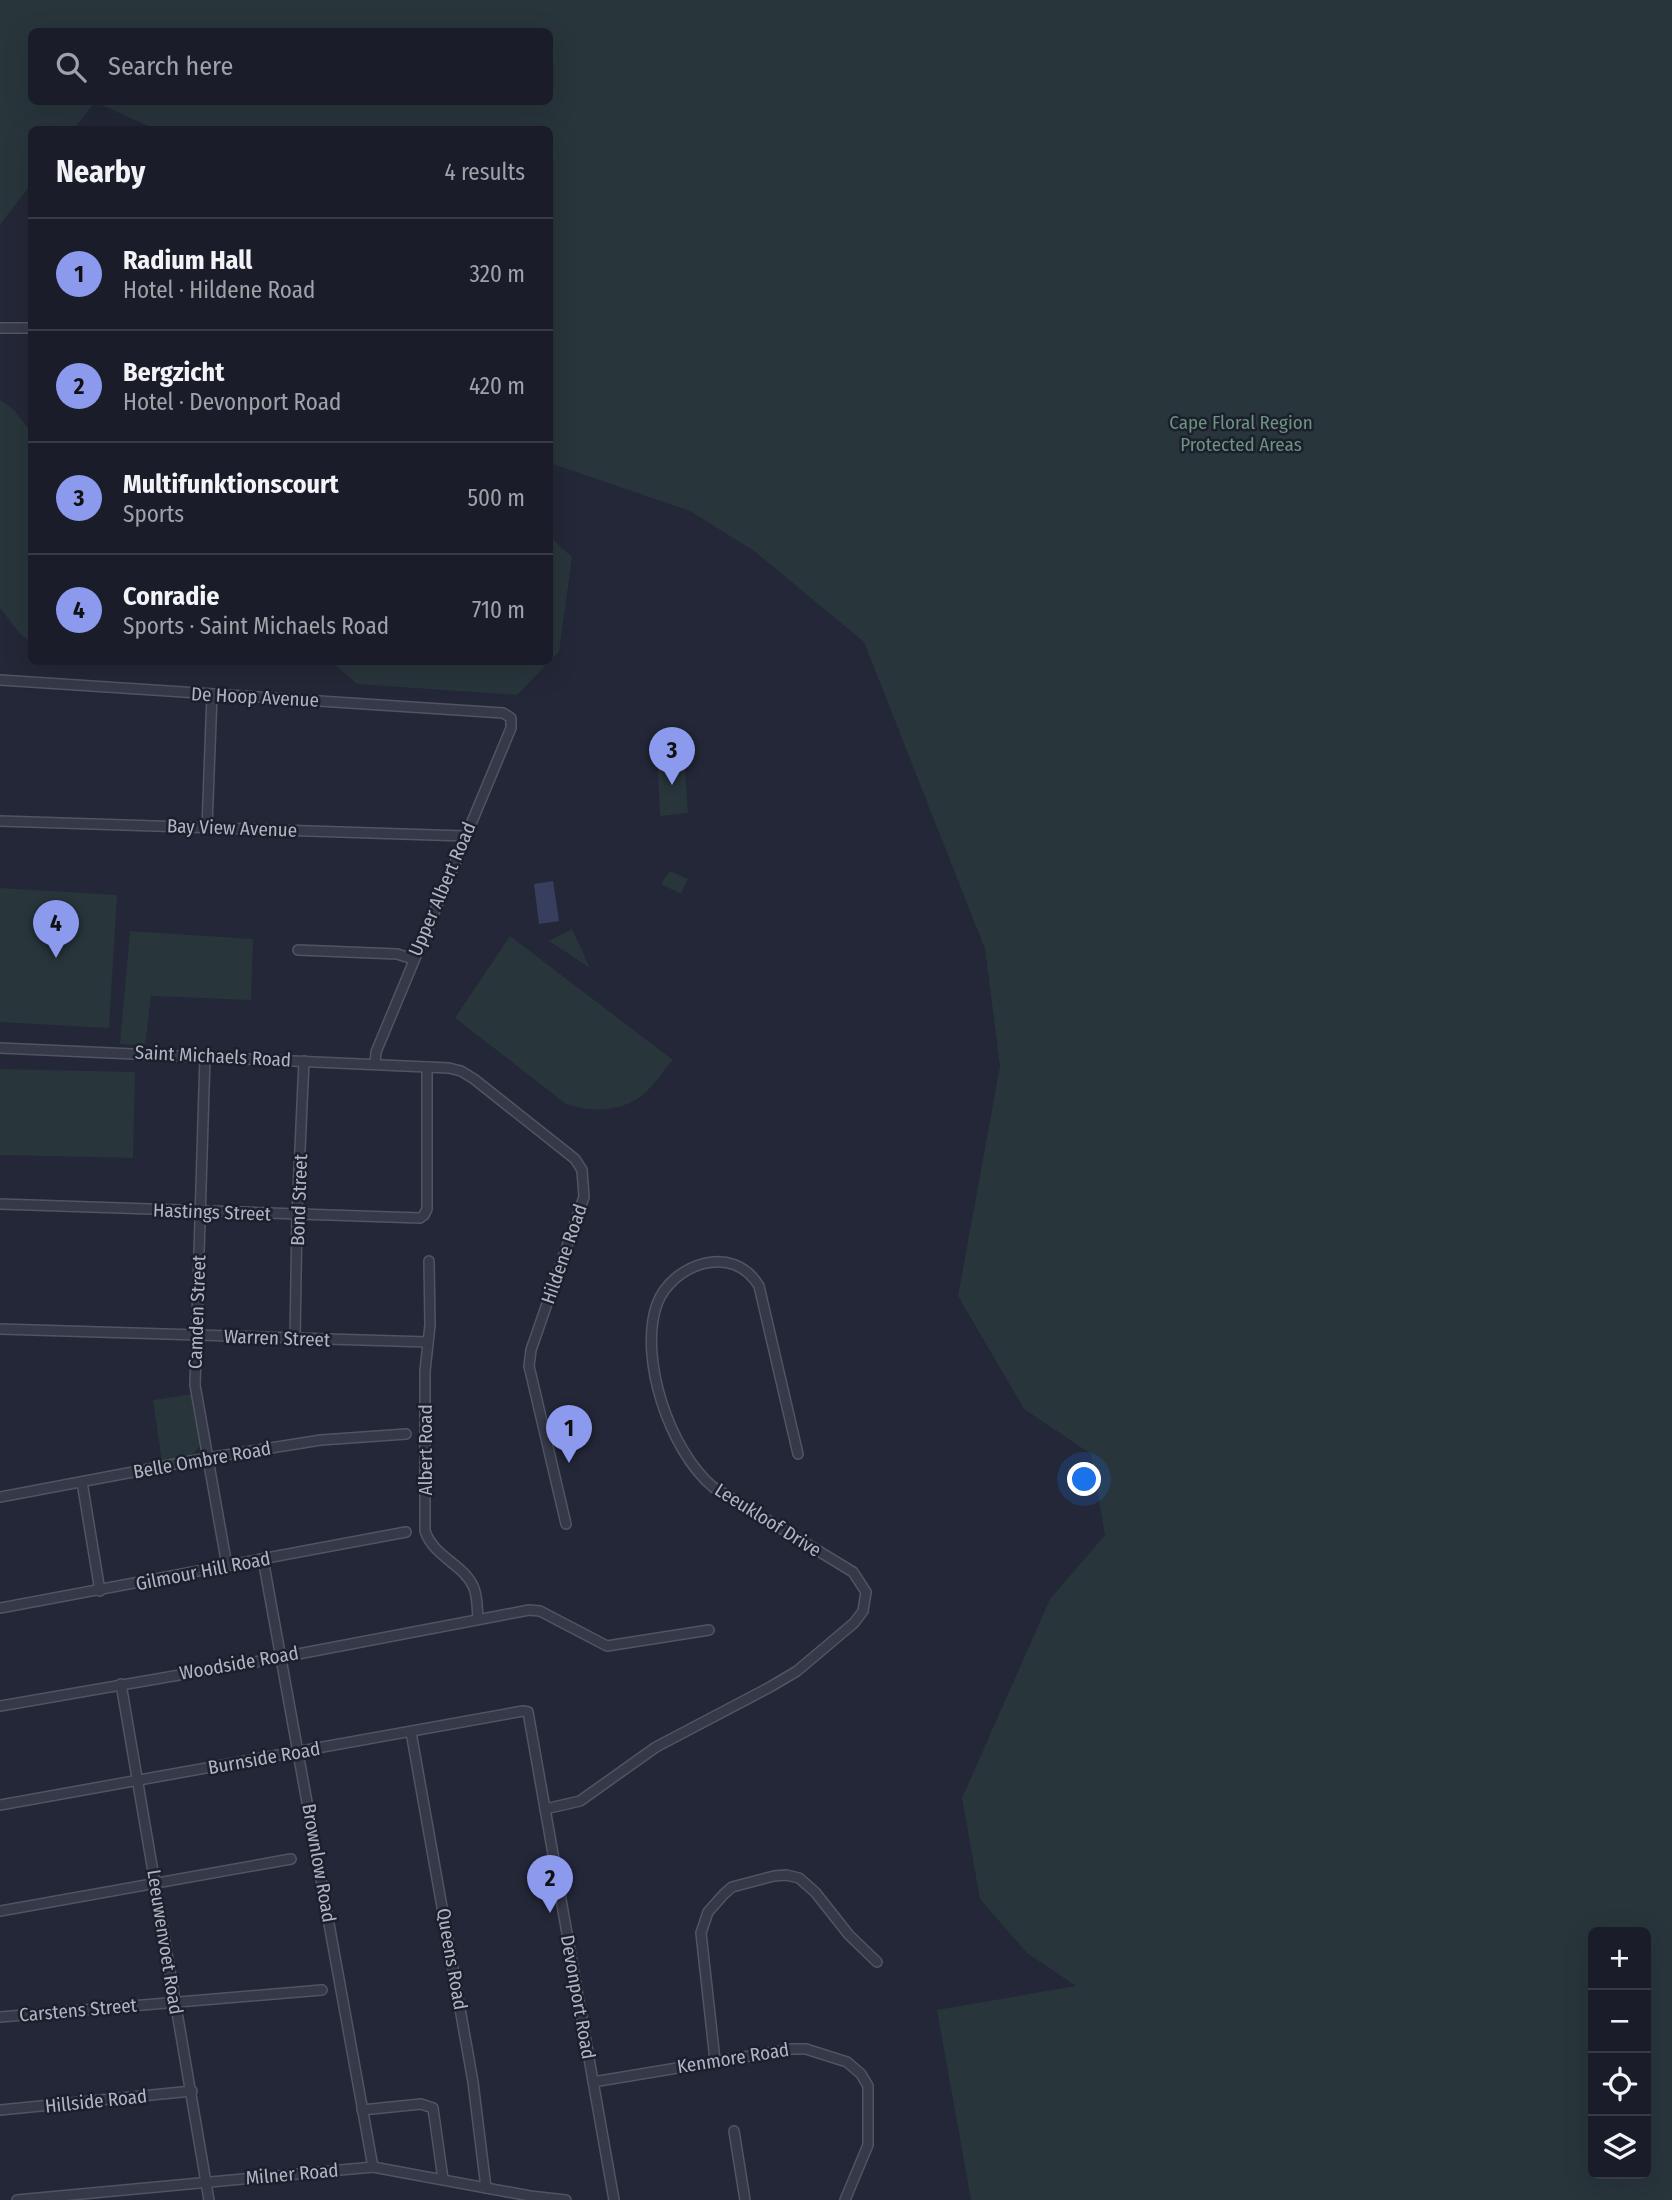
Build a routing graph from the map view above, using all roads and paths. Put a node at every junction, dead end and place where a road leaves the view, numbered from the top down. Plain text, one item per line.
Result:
1 (0, 328) edge
2 (28, 328) edge
3 (0, 680) edge
4 (212, 695) junction
5 (509, 716) joint
6 (0, 821) edge
7 (207, 827) junction
8 (465, 836) junction
9 (298, 950) dead end
10 (413, 959) junction
11 (0, 1048) edge
12 (205, 1056) junction
13 (304, 1061) junction
14 (374, 1065) junction
15 (427, 1067) junction
16 (0, 1204) edge
17 (200, 1211) junction
18 (297, 1215) junction
19 (429, 1261) dead end
20 (0, 1329) edge
21 (196, 1336) junction
22 (295, 1339) junction
23 (428, 1342) junction
24 (406, 1434) dead end
25 (797, 1454) dead end
26 (207, 1458) junction
27 (82, 1482) junction
28 (0, 1497) edge
29 (566, 1524) dead end
30 (405, 1532) dead end
31 (263, 1559) junction
32 (227, 1566) junction
33 (100, 1591) junction
34 (0, 1608) edge
35 (478, 1619) junction
36 (709, 1630) dead end
37 (282, 1656) junction
38 (121, 1684) junction
39 (0, 1706) edge
40 (528, 1712) joint
41 (411, 1732) junction
42 (299, 1751) junction
43 (137, 1780) junction
44 (0, 1805) edge
45 (545, 1809) junction
46 (291, 1859) dead end
47 (156, 1883) junction
48 (0, 1911) edge
49 (877, 1962) dead end
50 (323, 1990) dead end
51 (174, 2002) junction
52 (0, 2017) edge
53 (715, 2060) junction
54 (593, 2082) junction
55 (192, 2091) junction
56 (0, 2110) edge
57 (362, 2110) junction
58 (734, 2131) dead end
59 (373, 2167) junction
60 (443, 2179) junction
61 (207, 2181) junction
62 (486, 2188) junction
63 (17, 2200) edge
64 (209, 2200) edge
65 (566, 2200) edge
66 (614, 2200) edge
67 (745, 2200) edge
68 (845, 2200) edge

1 - 2 street
3 - 4 street, De Hoop Avenue
4 - 5 street, De Hoop Avenue
4 - 7 street
5 - 8 street, Upper Albert Road
6 - 7 street, Bay View Avenue
7 - 8 street, Bay View Avenue
8 - 10 street, Upper Albert Road
9 - 10 street
10 - 14 street, Upper Albert Road
11 - 12 street, Saint Michaels Road
12 - 13 street, Saint Michaels Road
12 - 17 street, Camden Street
13 - 14 street, Saint Michaels Road
13 - 18 street, Bond Street
14 - 15 street, Saint Michaels Road
15 - 18 street, Hastings Street
15 - 29 street, Hildene Road
16 - 17 street, Hastings Street
17 - 18 street, Hastings Street
17 - 21 street, Camden Street
18 - 22 street, Bond Street
19 - 23 street, Albert Road
20 - 21 street, Warren Street
21 - 22 street, Warren Street
21 - 26 street, Camden Street
22 - 23 street, Warren Street
23 - 35 street, Albert Road
24 - 26 street, Belle Ombre Road
25 - 45 street, Leeukloof Drive
26 - 27 street, Belle Ombre Road
26 - 32 street, Camden Street
27 - 28 street, Belle Ombre Road
27 - 33 street
30 - 31 street, Gilmour Hill Road
31 - 32 street, Gilmour Hill Road
31 - 37 street, Brownlow Road
32 - 33 street, Gilmour Hill Road
33 - 34 street, Gilmour Hill Road
35 - 36 street, Woodside Road
35 - 37 street, Woodside Road
37 - 38 street, Woodside Road
37 - 42 street, Brownlow Road
38 - 39 street, Woodside Road
38 - 43 street, Leeuwenvoet Road
40 - 41 street, Burnside Road
40 - 45 street, Devonport Road
41 - 42 street, Burnside Road
41 - 62 street, Queens Road
42 - 43 street, Burnside Road
42 - 57 street, Brownlow Road
43 - 44 street, Burnside Road
43 - 47 street, Leeuwenvoet Road
45 - 54 street, Devonport Road
46 - 47 street
47 - 48 street
47 - 51 street, Leeuwenvoet Road
49 - 53 street
50 - 51 street, Carstens Street
51 - 52 street, Carstens Street
51 - 55 street, Leeuwenvoet Road
53 - 54 street, Kenmore Road
53 - 68 street, Kenmore Road
54 - 66 street, Devonport Road
55 - 56 street, Hillside Road
55 - 61 street, Leeuwenvoet Road
57 - 59 street, Brownlow Road
57 - 60 street
58 - 67 street
59 - 60 street, Milner Road
59 - 61 street, Milner Road
60 - 62 street, Milner Road
61 - 63 street, Milner Road
61 - 64 street, Leeuwenvoet Road
62 - 65 street, Milner Road

